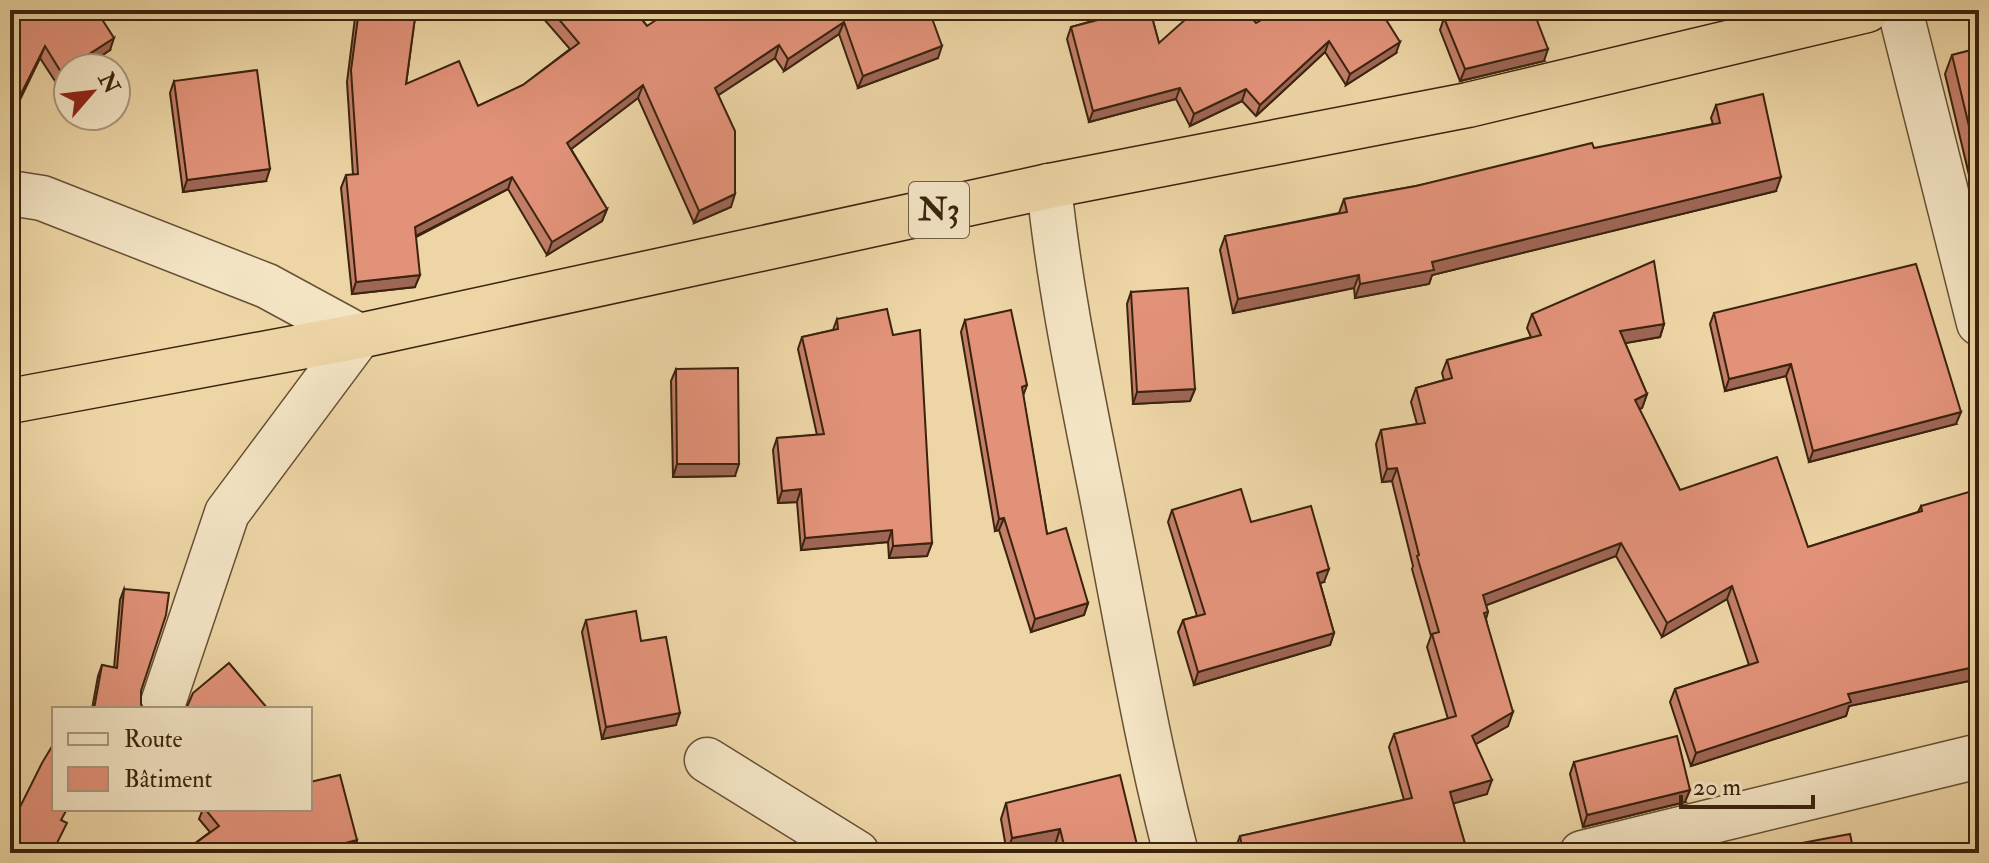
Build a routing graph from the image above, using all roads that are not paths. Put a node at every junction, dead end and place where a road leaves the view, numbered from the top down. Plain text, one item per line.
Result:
1 (1867, 10) edge
2 (1900, 10) edge
3 (1049, 186) junction
4 (10, 193) edge
5 (1979, 323) edge
6 (359, 336) junction
7 (10, 401) edge
8 (162, 707) edge
9 (1979, 756) edge
10 (707, 760) dead end
11 (857, 853) edge
12 (1176, 853) edge
13 (1582, 853) edge

1 - 3 highway, N3
2 - 5 street
3 - 6 highway, N3
3 - 12 street
4 - 6 street
6 - 7 highway, N3
6 - 8 street
9 - 13 street
10 - 11 street

